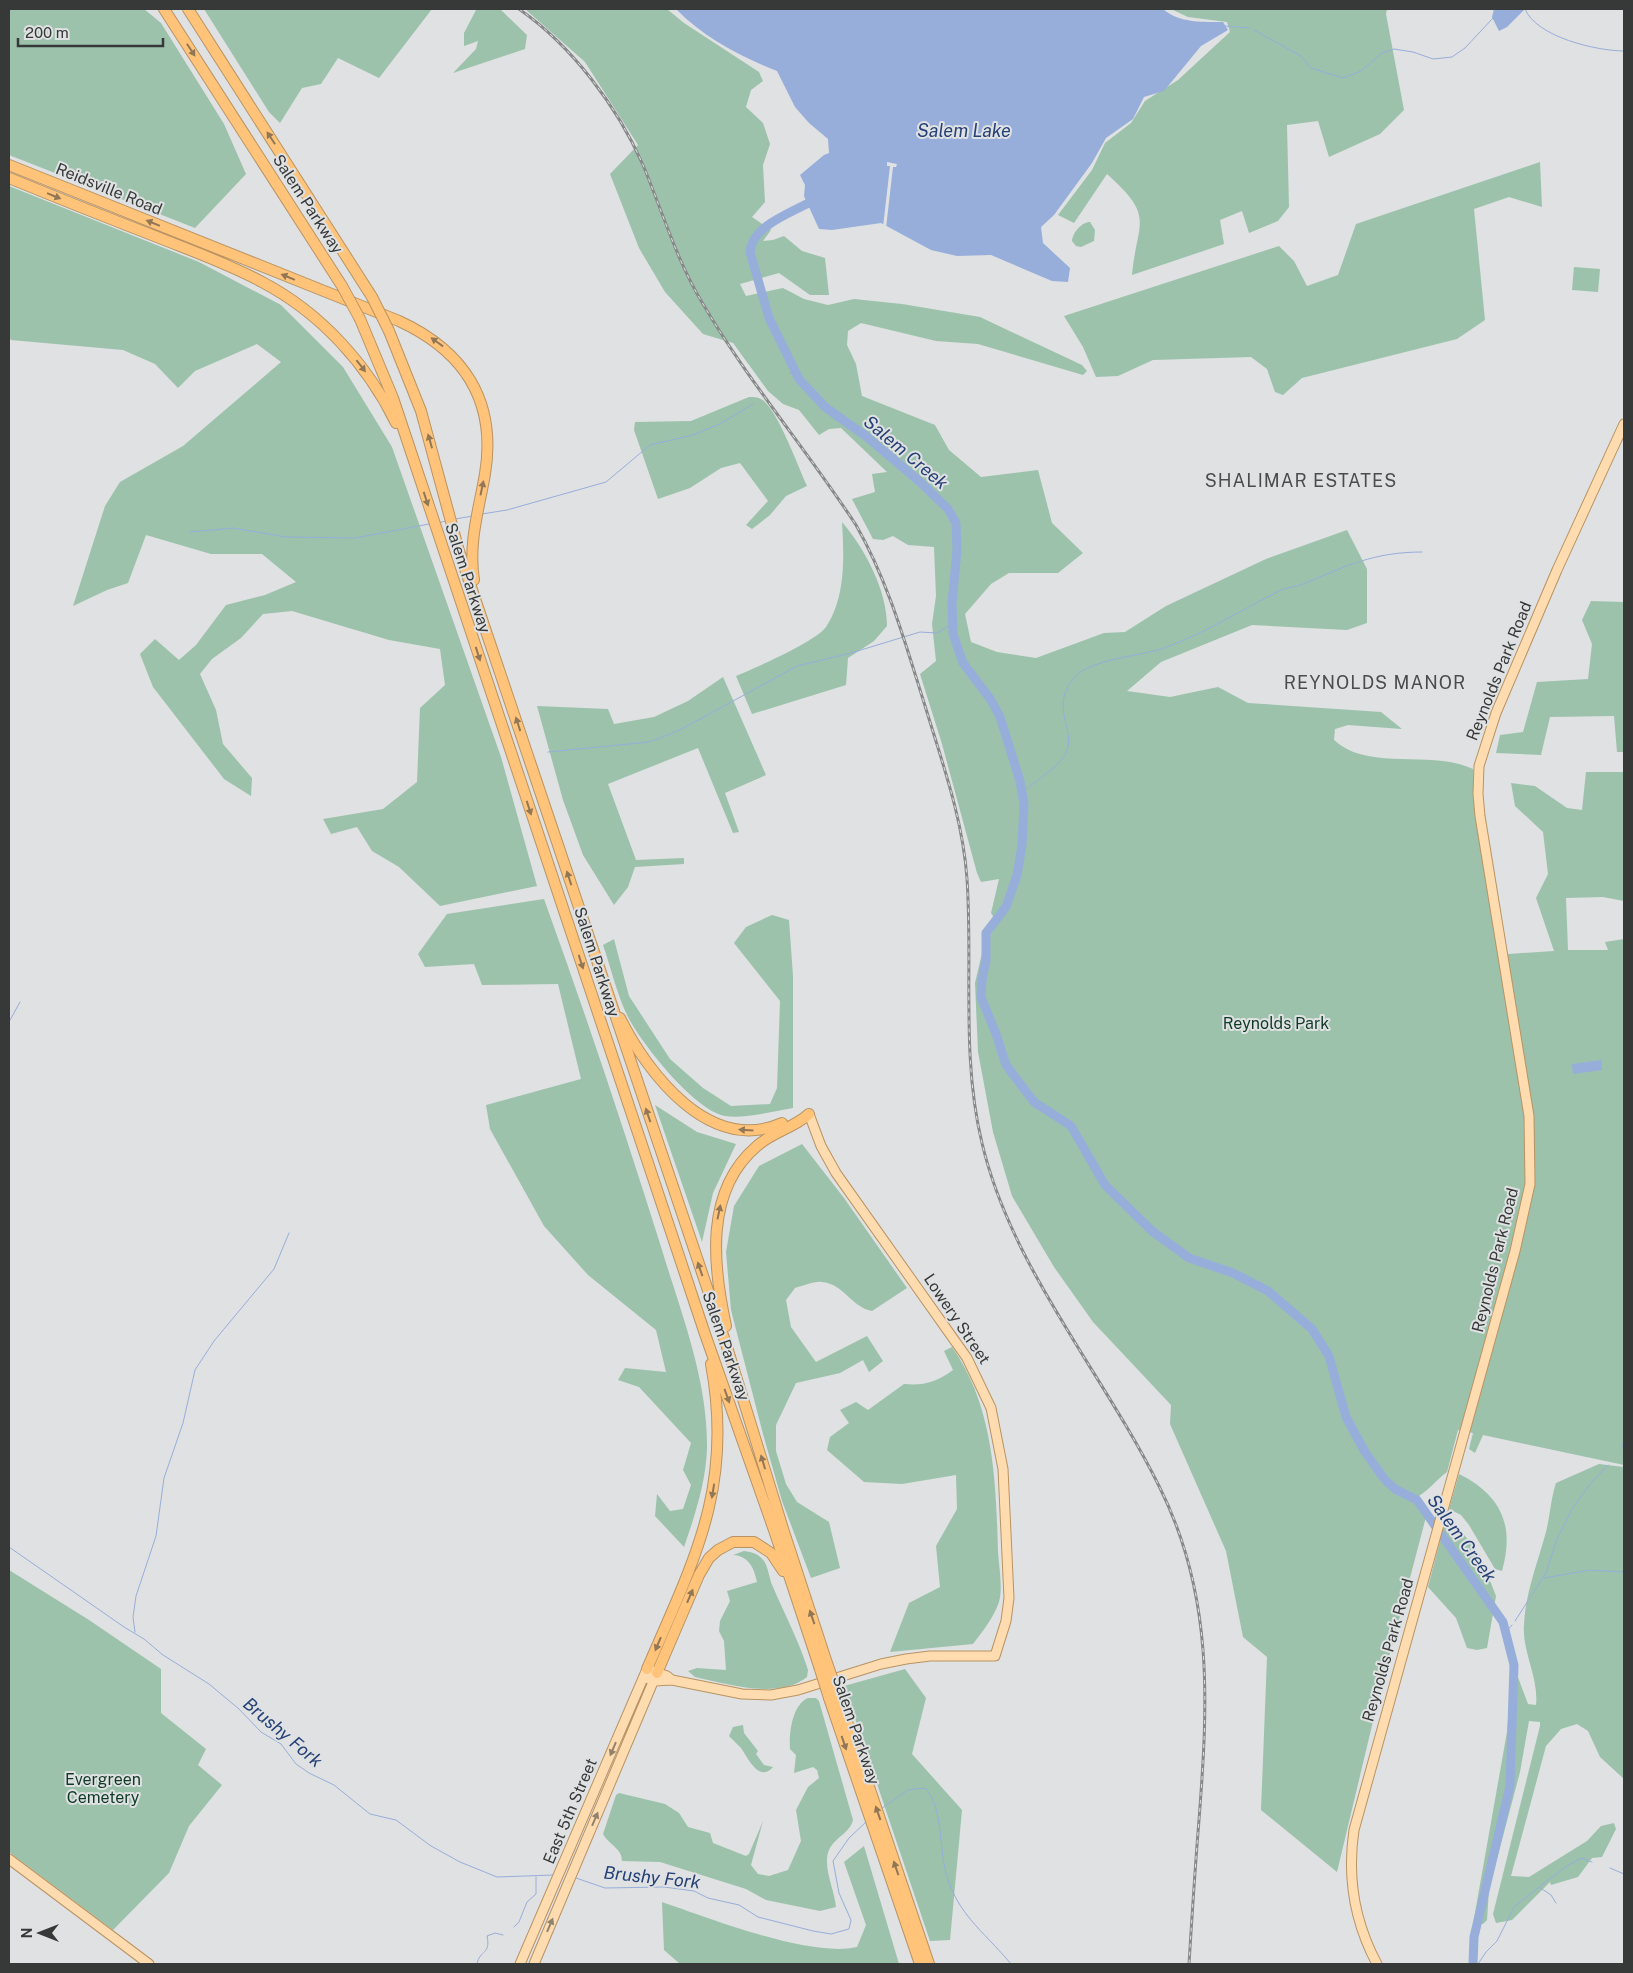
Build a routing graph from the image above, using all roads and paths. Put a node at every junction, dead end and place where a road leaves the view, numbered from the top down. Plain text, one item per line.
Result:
1 (164, 9) edge
2 (188, 9) edge
3 (9, 165) edge
4 (9, 178) edge
5 (1624, 424) edge
6 (411, 453) junction
7 (478, 606) junction
8 (607, 991) junction
9 (809, 1114) junction
10 (705, 1334) junction
11 (738, 1381) junction
12 (792, 1587) junction
13 (823, 1665) junction
14 (651, 1675) junction
15 (884, 1846) junction
16 (9, 1859) edge
17 (150, 1964) edge
18 (520, 1964) edge
19 (534, 1964) edge
20 (920, 1964) edge
21 (929, 1964) edge
22 (1377, 1964) edge

1 -> 6 highway, Salem Parkway, bridge
7 -> 2 highway, Salem Parkway, bridge
7 -> 3 highway, Reidsville Road
4 -> 6 highway, Reidsville Road
5 - 22 main road, Reynolds Park Road
6 -> 10 highway, Salem Parkway
8 -> 7 highway, Salem Parkway
9 -> 8 highway
11 -> 8 highway, Salem Parkway
11 -> 9 highway
9 - 14 main road, Lowery Street
10 -> 12 highway, Salem Parkway
10 -> 14 highway
13 -> 11 highway, Salem Parkway
12 - 13 highway, Salem Parkway
14 -> 12 highway
13 - 15 highway, Salem Parkway, bridge
14 -> 18 main road, East 5th Street
19 -> 14 main road, East 5th Street
15 - 20 highway, Salem Parkway
21 -> 15 highway, Salem Parkway
16 - 17 main road

